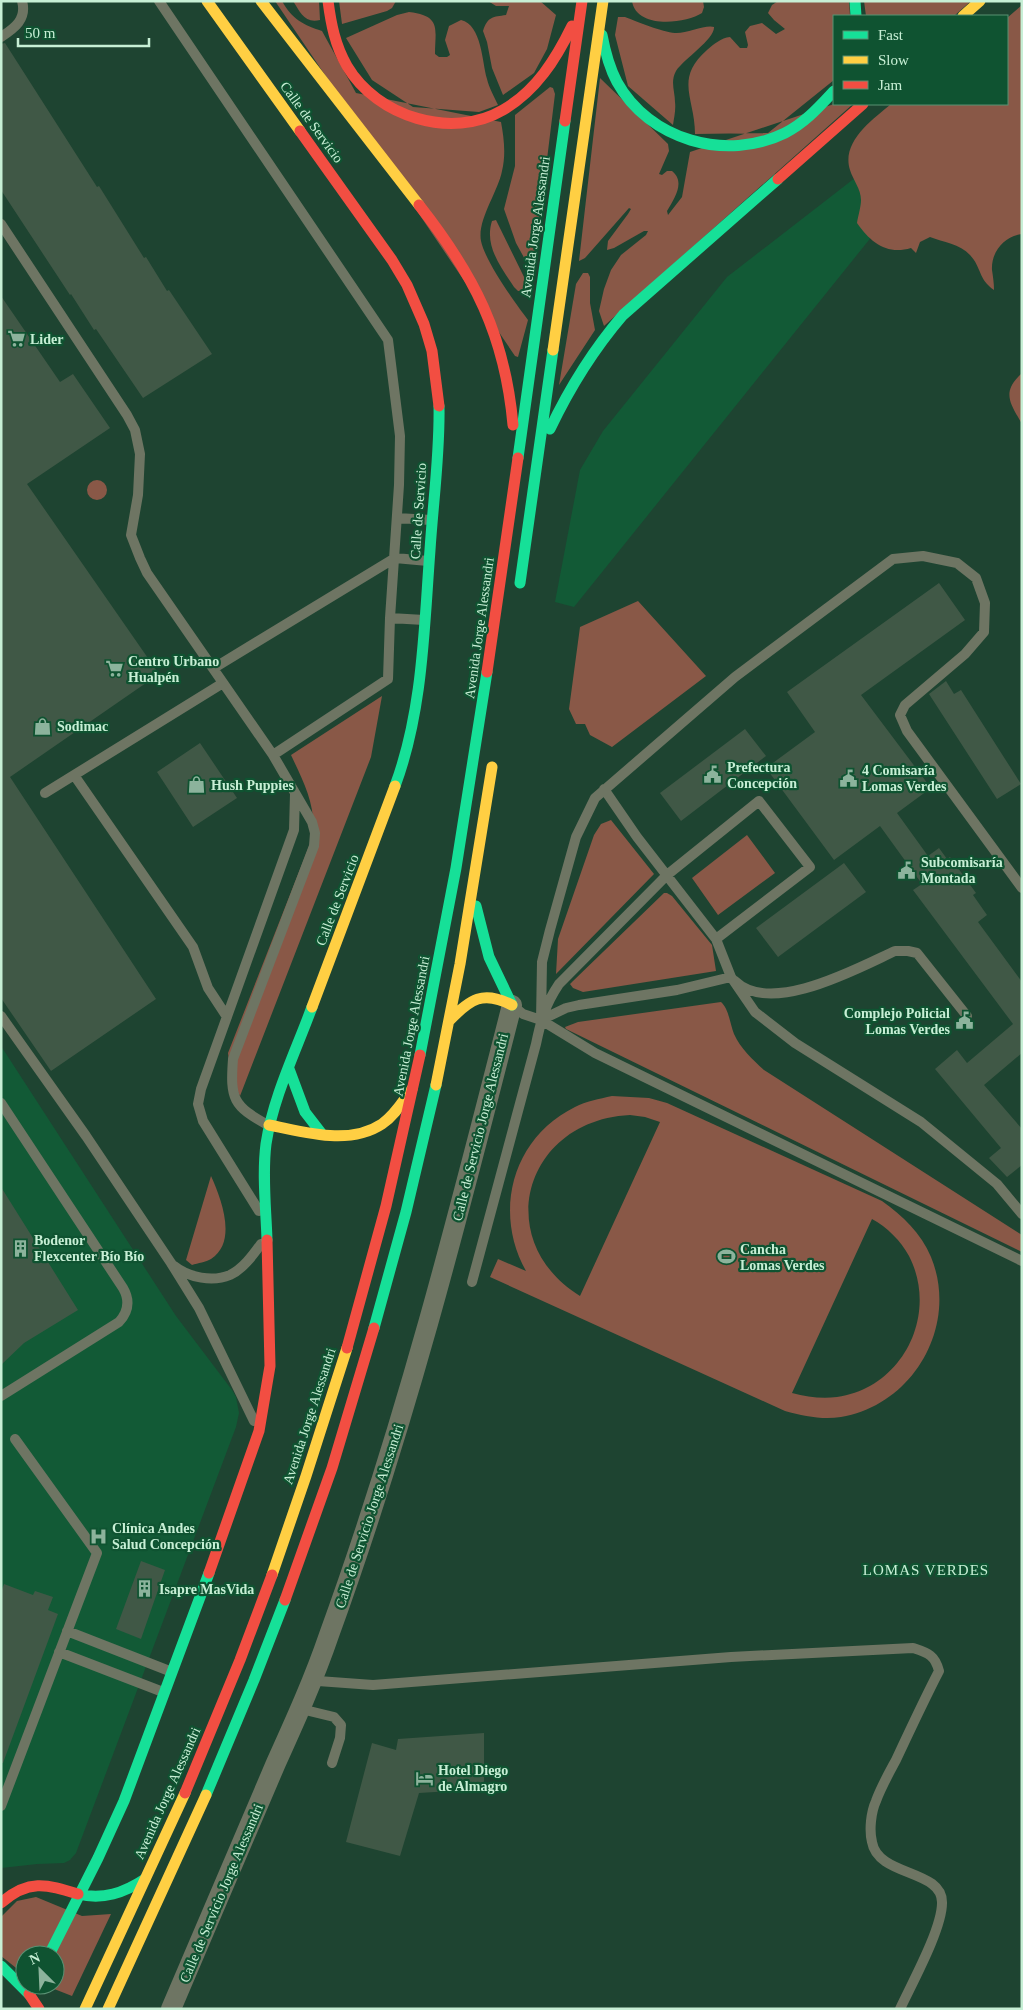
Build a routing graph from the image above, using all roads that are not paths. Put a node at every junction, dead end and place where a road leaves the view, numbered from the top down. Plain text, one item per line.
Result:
1 (22, 1) edge
2 (159, 1) edge
3 (207, 1) edge
4 (262, 1) edge
5 (328, 1) edge
6 (603, 1) edge
7 (855, 1) edge
8 (980, 1) edge
9 (581, 5) edge
10 (856, 15) edge
11 (964, 15) edge
12 (600, 21) junction
13 (1, 37) edge
14 (833, 92) edge
15 (862, 105) edge
16 (1, 224) edge
17 (537, 466) junction
18 (515, 482) junction
19 (397, 518) junction
20 (432, 520) junction
21 (395, 558) junction
22 (429, 561) junction
23 (517, 599) dead end
24 (390, 618) junction
25 (424, 620) junction
26 (214, 668) junction
27 (223, 683) junction
28 (273, 755) junction
29 (494, 755) dead end
30 (74, 775) junction
31 (604, 789) junction
32 (44, 793) dead end
33 (295, 793) junction
34 (667, 875) junction
35 (1022, 888) edge
36 (473, 893) junction
37 (716, 939) junction
38 (731, 977) junction
39 (512, 1005) junction
40 (1, 1016) edge
41 (967, 1016) dead end
42 (227, 1017) junction
43 (540, 1020) junction
44 (449, 1021) junction
45 (289, 1069) junction
46 (415, 1083) junction
47 (1, 1103) edge
48 (269, 1125) junction
49 (322, 1134) junction
50 (1022, 1214) edge
51 (267, 1230) junction
52 (1022, 1261) edge
53 (171, 1263) junction
54 (472, 1282) dead end
55 (1, 1396) edge
56 (259, 1431) junction
57 (15, 1439) dead end
58 (67, 1631) junction
59 (59, 1652) junction
60 (173, 1672) junction
61 (312, 1679) junction
62 (165, 1693) junction
63 (300, 1709) junction
64 (332, 1763) dead end
65 (1, 1806) edge
66 (98, 1858) junction
67 (145, 1879) junction
68 (1, 1886) edge
69 (26, 1886) junction
70 (56, 1886) junction
71 (78, 1894) junction
72 (1, 1903) edge
73 (53, 1945) edge
74 (5, 1970) edge
75 (15, 1978) edge
76 (13, 1993) dead end
77 (29, 1995) edge
78 (33, 1995) edge
79 (22, 2009) edge
80 (39, 2009) edge
81 (85, 2009) edge
82 (108, 2009) edge
83 (172, 2009) edge
84 (900, 2009) edge

1 - 13 lane
2 - 19 lane
3 - 20 main road, Calle de Servicio
4 - 18 main road
5 - 9 main road
6 - 12 main road
7 - 10 main road
8 - 11 main road
9 - 18 main road, Avenida Jorge Alessandri
12 - 14 main road
12 - 17 main road
15 - 17 main road
16 - 26 lane
17 - 23 main road
18 - 46 main road, Avenida Jorge Alessandri
19 - 20 lane
19 - 21 lane
20 - 22 main road, Calle de Servicio
21 - 22 lane
21 - 24 lane
21 - 26 lane
22 - 25 main road, Calle de Servicio
24 - 25 lane
24 - 28 lane
25 - 45 main road, Calle de Servicio
26 - 27 lane
27 - 28 lane
27 - 30 lane
28 - 33 lane
29 - 36 main road
30 - 32 lane
30 - 42 lane
31 - 34 lane
31 - 35 lane
31 - 43 lane
33 - 42 lane
33 - 48 lane
34 - 37 lane
34 - 37 lane
34 - 43 lane
36 - 39 main road
36 - 44 main road
37 - 38 lane
38 - 41 lane
38 - 43 lane
38 - 50 lane
39 - 43 lane
39 - 44 main road
39 - 61 street, Calle de Servicio Jorge Alessandri
40 - 53 lane
42 - 51 lane
43 - 52 lane
43 - 54 lane
44 - 82 main road
45 - 48 main road
45 - 49 main road
46 - 49 main road
46 - 67 main road, Avenida Jorge Alessandri
47 - 55 lane
48 - 49 main road
48 - 51 main road
51 - 53 lane
51 - 56 main road
53 - 56 lane
56 - 60 main road
57 - 58 lane
58 - 59 lane
58 - 60 lane
59 - 62 lane
59 - 65 lane
60 - 62 main road
61 - 63 street, Calle de Servicio Jorge Alessandri
61 - 84 lane
62 - 66 main road
63 - 64 lane
63 - 83 street, Calle de Servicio Jorge Alessandri
66 - 70 main road
66 - 71 main road
67 - 71 main road
67 - 81 main road, Avenida Jorge Alessandri
68 - 69 street
69 - 70 main road
69 - 72 main road
70 - 71 main road
71 - 73 main road
74 - 75 main road
74 - 76 main road
77 - 79 main road
78 - 80 main road

